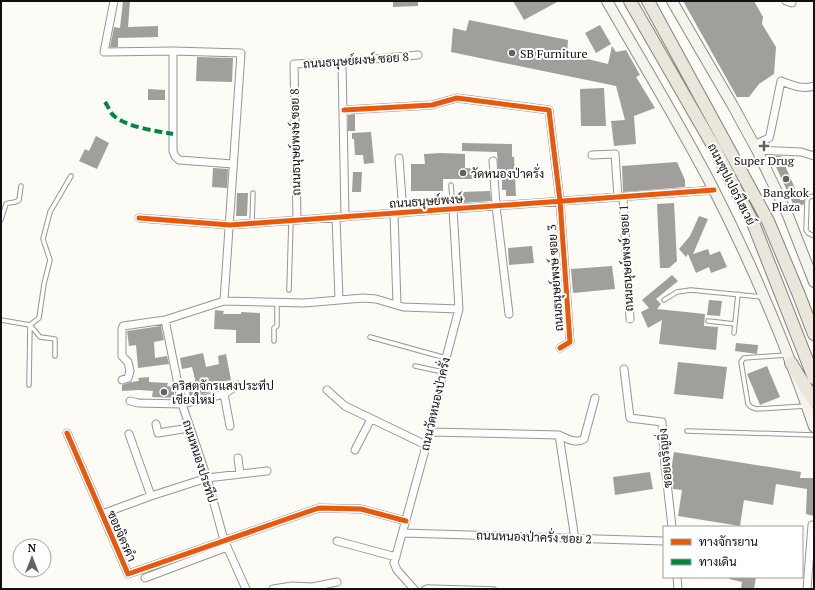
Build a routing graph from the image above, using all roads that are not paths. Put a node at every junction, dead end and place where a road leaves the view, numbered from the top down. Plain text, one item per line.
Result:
1 (114, 1) edge
2 (607, 1) edge
3 (630, 1) edge
4 (648, 1) edge
5 (672, 1) edge
6 (173, 51) junction
7 (418, 55) dead end
8 (342, 62) junction
9 (294, 64) joint
10 (814, 86) edge
11 (344, 110) junction
12 (755, 148) junction
13 (592, 155) dead end
14 (814, 156) edge
15 (400, 158) dead end
16 (493, 161) dead end
17 (233, 164) junction
18 (71, 176) dead end
19 (451, 185) dead end
20 (21, 186) dead end
21 (714, 190) junction
22 (253, 193) dead end
23 (814, 196) edge
24 (620, 197) junction
25 (560, 201) junction
26 (496, 206) junction
27 (452, 209) junction
28 (394, 213) junction
29 (403, 213) junction
30 (336, 217) junction
31 (345, 217) junction
32 (139, 218) dead end
33 (1, 220) edge
34 (294, 220) junction
35 (252, 223) junction
36 (230, 225) junction
37 (814, 236) edge
38 (814, 282) edge
39 (289, 290) dead end
40 (738, 294) junction
41 (763, 297) junction
42 (340, 300) junction
43 (664, 300) dead end
44 (224, 301) junction
45 (277, 302) junction
46 (397, 305) junction
47 (459, 309) junction
48 (509, 314) dead end
49 (630, 319) dead end
50 (1, 320) edge
51 (165, 320) junction
52 (708, 321) dead end
53 (735, 324) junction
54 (30, 325) junction
55 (734, 333) dead end
56 (814, 334) edge
57 (370, 337) dead end
58 (274, 341) dead end
59 (560, 348) dead end
60 (56, 356) dead end
61 (446, 358) junction
62 (789, 359) junction
63 (415, 366) dead end
64 (624, 369) dead end
65 (443, 372) junction
66 (814, 378) edge
67 (122, 380) dead end
68 (29, 385) dead end
69 (238, 385) dead end
70 (327, 390) dead end
71 (224, 394) junction
72 (594, 398) dead end
73 (130, 401) dead end
74 (182, 404) junction
75 (810, 404) edge
76 (372, 419) junction
77 (156, 424) dead end
78 (230, 426) dead end
79 (814, 427) edge
80 (190, 428) junction
81 (687, 431) dead end
82 (430, 432) junction
83 (68, 433) dead end
84 (129, 434) dead end
85 (559, 435) junction
86 (814, 435) edge
87 (426, 445) junction
88 (355, 450) dead end
89 (238, 458) dead end
90 (267, 471) dead end
91 (240, 474) junction
92 (207, 478) junction
93 (151, 496) junction
94 (102, 514) junction
95 (406, 521) junction
96 (812, 525) dead end
97 (672, 526) edge
98 (403, 533) junction
99 (575, 539) junction
100 (337, 541) dead end
101 (663, 541) edge
102 (226, 543) junction
103 (396, 557) junction
104 (145, 578) dead end
105 (677, 578) edge
106 (337, 582) dead end
107 (246, 589) edge
108 (273, 589) edge
109 (414, 589) edge
110 (423, 589) edge
111 (494, 589) edge
112 (680, 589) edge
113 (807, 589) edge

1 - 6 street
2 - 21 main road
3 - 66 highway, ถนนซุปเปอร์ไฮเวย์
4 - 56 highway, ถนนซุปเปอร์ไฮเวย์
5 - 12 main road
6 - 17 street
6 - 17 street
7 - 8 street, ถนนธนุษย์ผงษ์ ซอย 8
8 - 9 street, ถนนธนุษย์ผงษ์ ซอย 8
8 - 11 street
9 - 34 street, ถนนธนุษย์พงษ์ ซอย 8
10 - 12 street
11 - 25 street
11 - 31 street
12 - 14 street
12 - 38 main road
13 - 24 street, ถนนธนุษย์พงษ์ ซอย 1
15 - 29 street
16 - 26 street
17 - 36 street
18 - 54 lane
19 - 27 lane
20 - 33 lane
21 - 24 street, ถนนธนุษย์พงษ์
21 - 41 main road
22 - 35 lane
23 - 37 lane
24 - 25 street, ถนนธนุษย์พงษ์
24 - 49 street, ถนนธนุษย์พงษ์ ซอย 1
25 - 26 street, ถนนธนุษย์พงษ์
25 - 59 street, ถนนธนุษย์พงษ์ ซอย 3
26 - 27 street, ถนนธนุษย์พงษ์
26 - 48 street
27 - 29 street, ถนนธนุษย์พงษ์
27 - 47 street, ถนนวัดหนองป่าครั่ง
28 - 29 street, ถนนธนุษย์พงษ์
28 - 31 street, ถนนธนุษย์พงษ์
28 - 46 street
30 - 31 street, ถนนธนุษย์พงษ์
30 - 34 street, ถนนธนุษย์พงษ์
30 - 42 street
32 - 36 street, ถนนธนุษย์พงษ์
34 - 35 street, ถนนธนุษย์พงษ์
34 - 39 lane
35 - 36 street, ถนนธนุษย์พงษ์
36 - 44 street
40 - 41 lane
40 - 43 lane
40 - 53 lane
41 - 62 main road
42 - 45 street
42 - 46 street
44 - 45 street
44 - 51 street
45 - 58 lane
46 - 47 street
47 - 61 street, ถนนวัดหนองป่าครั่ง
50 - 54 lane
51 - 67 street
51 - 74 street, ถนนหนองประทีป
52 - 53 lane
53 - 55 lane
54 - 60 lane
54 - 68 lane
57 - 61 lane
61 - 65 street, ถนนวัดหนองป่าครั่ง
62 - 75 highway
62 - 75 lane
63 - 65 lane
64 - 97 street, ซอยเจริญยิ่ง
65 - 82 street, ถนนวัดหนองป่าครั่ง
69 - 71 street
70 - 76 street
71 - 74 street
71 - 78 street
72 - 85 street
73 - 74 street
74 - 80 street, ถนนหนองประทีป
75 - 79 main road
76 - 87 street
76 - 88 street
77 - 80 street
80 - 92 street, ถนนหนองประทีป
81 - 86 lane
82 - 85 street
82 - 87 street, ถนนวัดหนองป่าครั่ง
83 - 94 street, ซอยจิตรคำ
84 - 93 street
85 - 99 street
87 - 95 street, ถนนวัดหนองป่าครั่ง
89 - 91 street
90 - 91 street
91 - 92 street
92 - 93 street
92 - 102 street, ถนนหนองประทีป
93 - 94 street
94 - 102 street, ซอยจิตรคำ
95 - 98 street, ถนนวัดหนองป่าครั่ง
95 - 102 street
96 - 113 street
98 - 99 street, ถนนหนองป่าครั่ง ซอย 2
98 - 103 street, ถนนวัดหนองป่าครั่ง
99 - 101 street, ถนนหนองป่าครั่ง ซอย 2
100 - 103 street
102 - 104 street
102 - 107 street, ถนนหนองประทีป
103 - 109 street
105 - 112 street
106 - 108 street
110 - 111 lane

